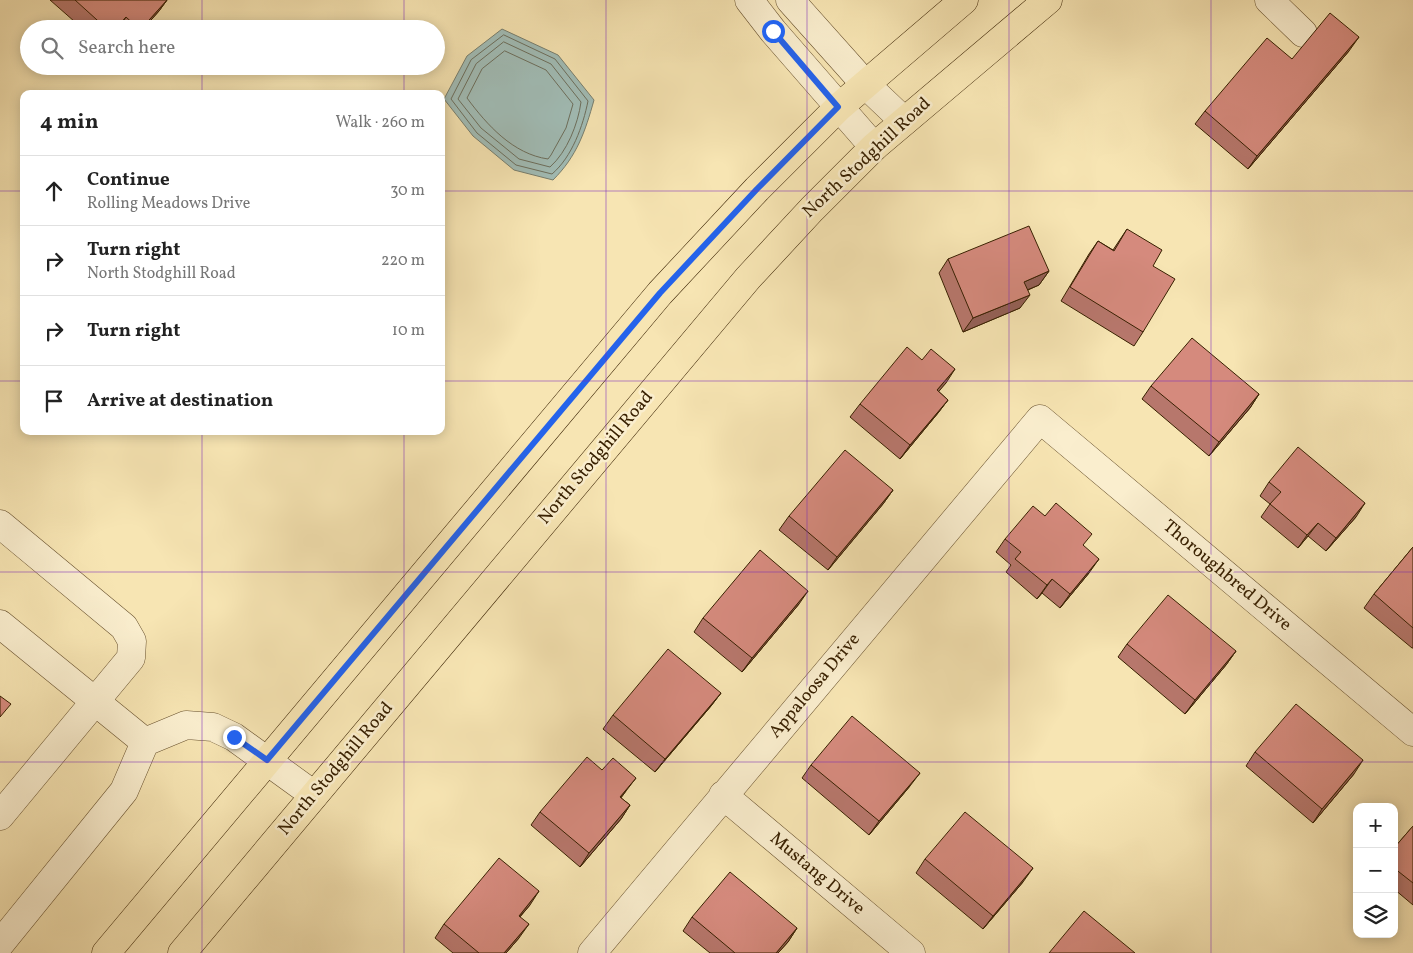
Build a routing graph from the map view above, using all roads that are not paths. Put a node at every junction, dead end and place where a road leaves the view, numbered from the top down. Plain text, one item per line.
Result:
1 (749, 0) edge
2 (790, 0) edge
3 (964, 0) edge
4 (1048, 0) edge
5 (1269, 0) edge
6 (1302, 33) dead end
7 (865, 84) junction
8 (838, 107) junction
9 (904, 121) junction
10 (874, 147) junction
11 (1040, 419) joint
12 (0, 524) edge
13 (0, 624) edge
14 (95, 701) junction
15 (1413, 732) edge
16 (145, 742) junction
17 (267, 760) junction
18 (314, 795) junction
19 (723, 796) junction
20 (0, 816) edge
21 (0, 944) edge
22 (106, 953) edge
23 (182, 953) edge
24 (592, 953) edge
25 (911, 953) edge

1 - 8 street
2 - 7 street
3 - 7 main road
4 - 9 main road, North Stodghill Road
5 - 6 street
7 - 8 main road
7 - 9 street
8 - 10 street
8 - 17 main road
9 - 10 main road, North Stodghill Road
10 - 18 main road, North Stodghill Road
11 - 15 street, Thoroughbred Drive
11 - 19 street, Appaloosa Drive
12 - 14 street
13 - 14 street
14 - 16 street
14 - 20 street
16 - 17 street
16 - 21 street
17 - 18 street
17 - 22 main road
18 - 23 main road, North Stodghill Road
19 - 24 street, Appaloosa Drive
19 - 25 street, Mustang Drive

